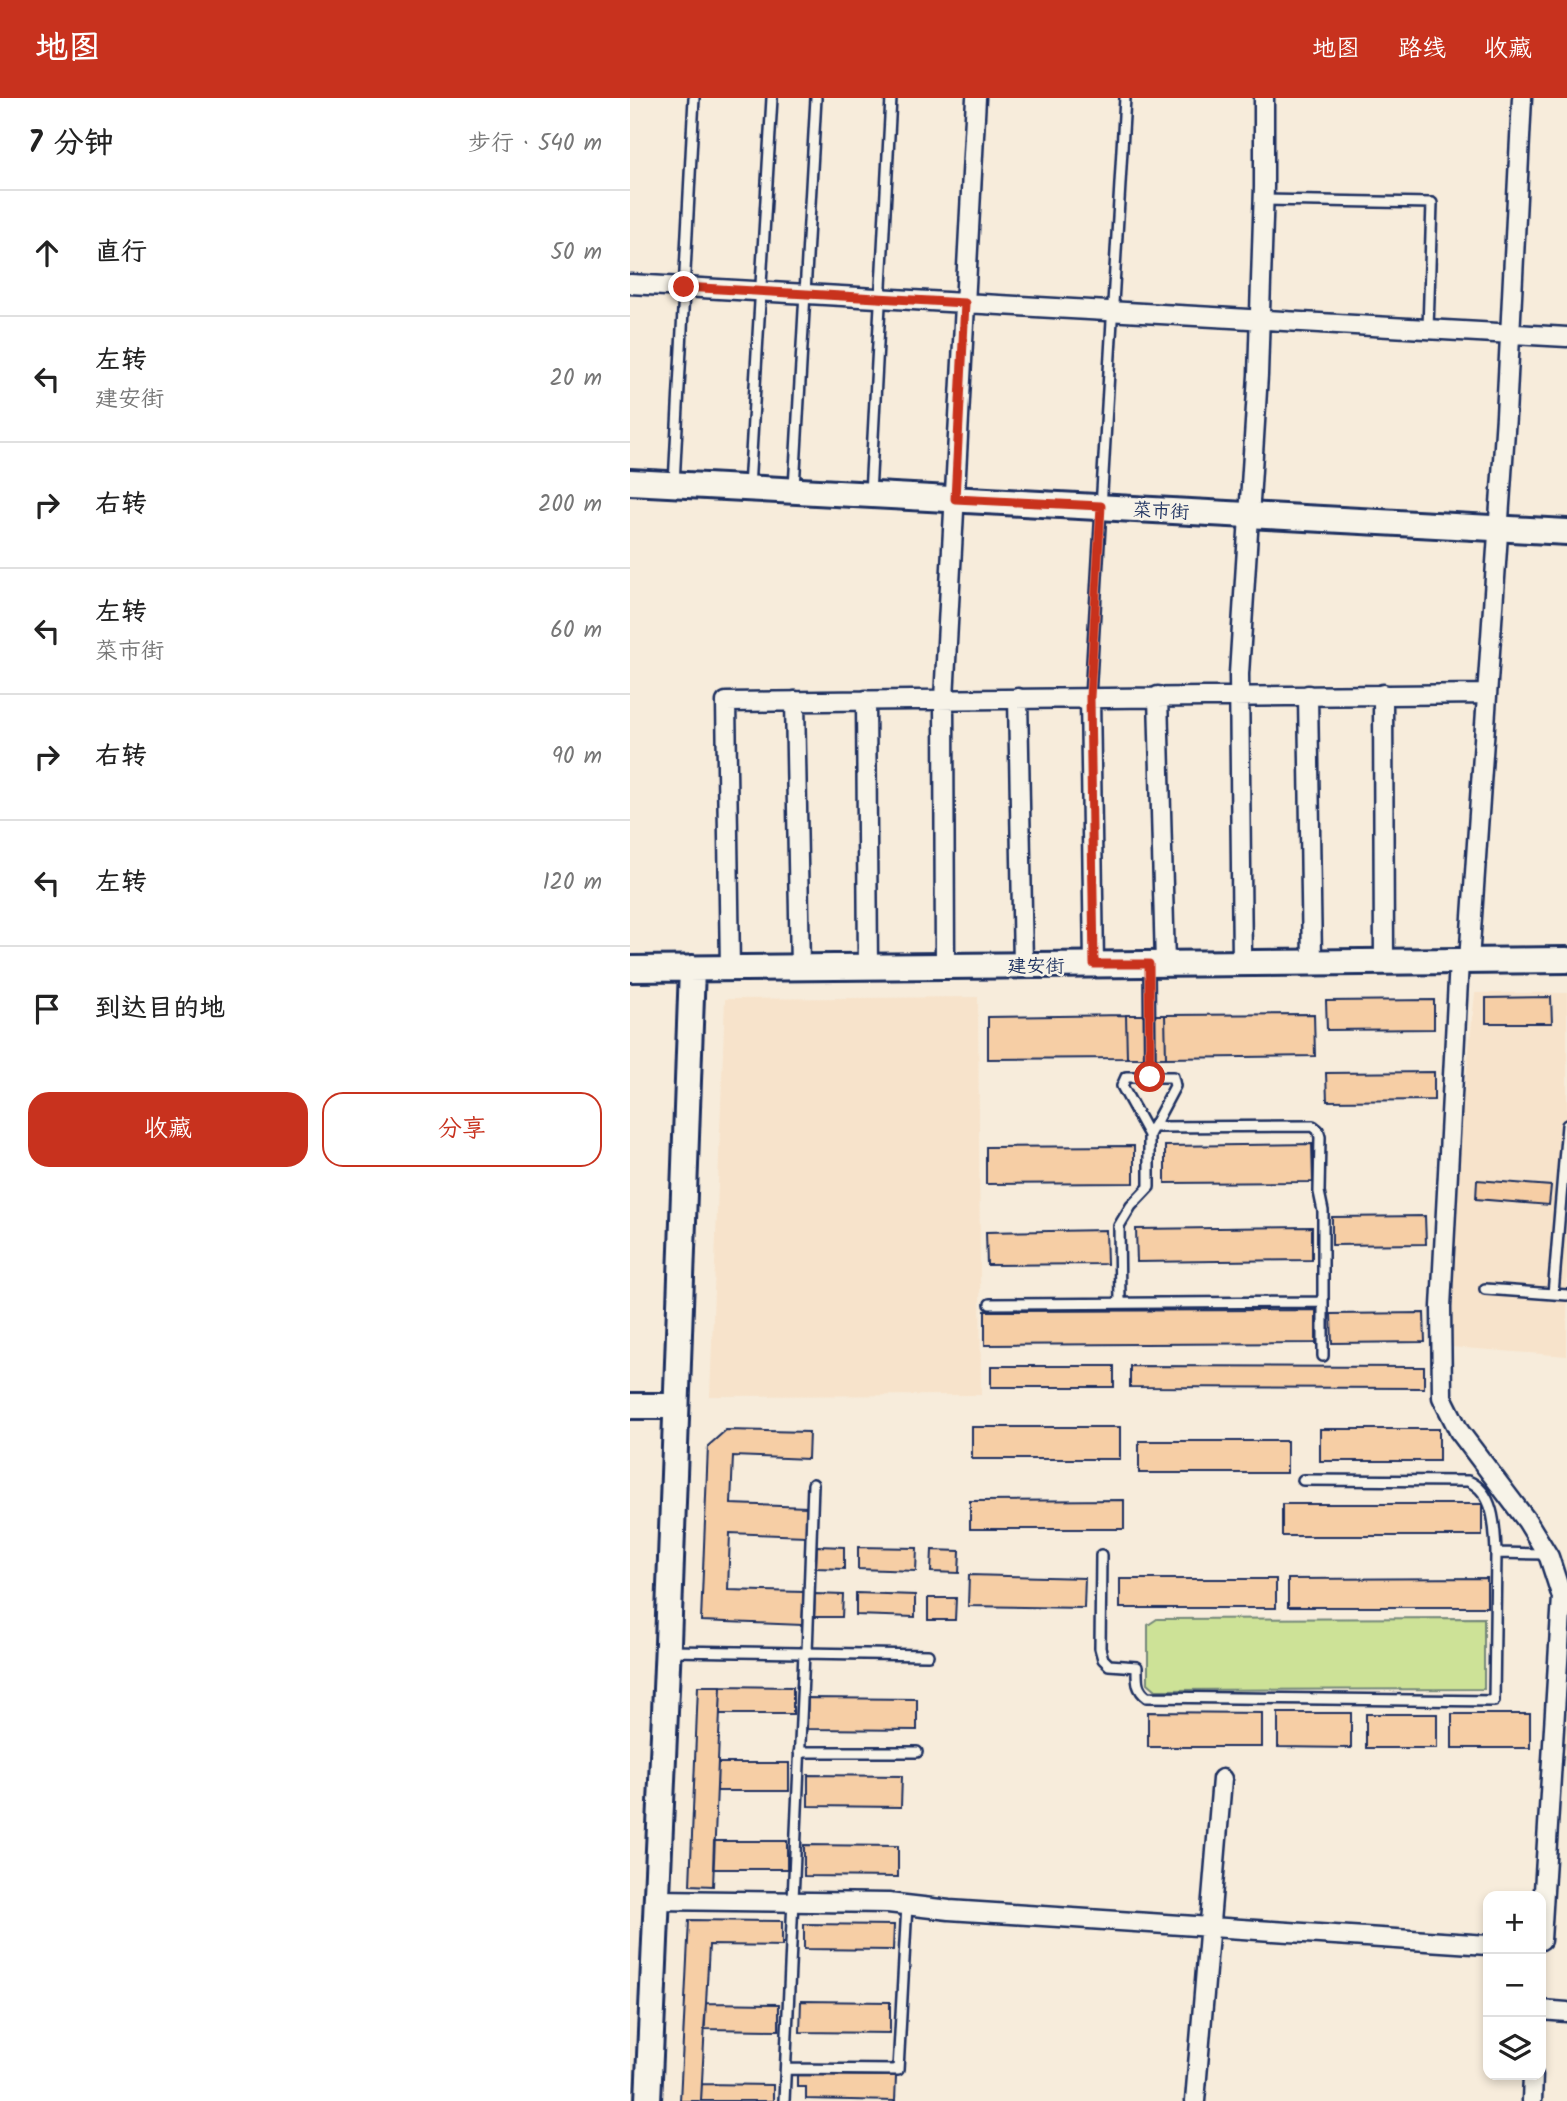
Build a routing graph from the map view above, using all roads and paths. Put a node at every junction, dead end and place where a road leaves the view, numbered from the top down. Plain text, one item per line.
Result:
1 (694, 98) edge
2 (772, 98) edge
3 (816, 98) edge
4 (891, 98) edge
5 (976, 98) edge
6 (1125, 98) edge
7 (1264, 98) edge
8 (1522, 98) edge
9 (1264, 200) junction
10 (630, 284) edge
11 (684, 287) junction
12 (760, 292) junction
13 (806, 294) junction
14 (880, 298) junction
15 (965, 303) junction
16 (1112, 312) junction
17 (1260, 320) junction
18 (1428, 329) junction
19 (1511, 334) junction
20 (1567, 337) edge
21 (630, 482) edge
22 (674, 484) junction
23 (749, 488) junction
24 (794, 490) junction
25 (870, 494) junction
26 (955, 499) junction
27 (1101, 506) junction
28 (1249, 514) junction
29 (1499, 528) junction
30 (1567, 532) edge
31 (1383, 694) junction
32 (1488, 694) junction
33 (1239, 695) junction
34 (1308, 695) junction
35 (1158, 696) junction
36 (1090, 697) junction
37 (1018, 698) junction
38 (944, 699) junction
39 (866, 700) junction
40 (794, 701) junction
41 (1567, 960) edge
42 (1464, 961) junction
43 (1312, 962) junction
44 (1384, 962) junction
45 (1242, 963) junction
46 (1094, 964) junction
47 (1157, 964) junction
48 (1023, 965) junction
49 (869, 966) junction
50 (945, 966) junction
51 (800, 967) junction
52 (684, 968) junction
53 (730, 968) junction
54 (630, 969) edge
55 (1150, 1077) junction
56 (1567, 1125) edge
57 (1151, 1131) junction
58 (1485, 1289) dead end
59 (1553, 1294) junction
60 (1567, 1295) edge
61 (1323, 1302) junction
62 (1120, 1303) junction
63 (990, 1304) dead end
64 (1323, 1356) dead end
65 (630, 1406) edge
66 (668, 1406) junction
67 (1303, 1480) dead end
68 (813, 1485) dead end
69 (1496, 1553) junction
70 (1547, 1554) junction
71 (1101, 1555) dead end
72 (667, 1651) junction
73 (805, 1653) junction
74 (928, 1656) dead end
75 (799, 1752) junction
76 (918, 1752) dead end
77 (1222, 1779) dead end
78 (1544, 1891) edge
79 (657, 1900) junction
80 (792, 1901) junction
81 (906, 1905) junction
82 (1211, 1926) junction
83 (1483, 1945) edge
84 (1546, 2010) edge
85 (1567, 2012) edge
86 (786, 2069) junction
87 (1533, 2080) edge
88 (632, 2101) edge
89 (648, 2101) edge
90 (784, 2101) edge
91 (1195, 2101) edge
92 (1532, 2101) edge

1 - 11 lane
2 - 12 lane
3 - 13 lane
4 - 14 lane
5 - 15 street
6 - 16 lane
7 - 9 street
8 - 19 street
9 - 17 street
9 - 18 lane
10 - 11 street
11 - 12 street
11 - 22 lane
12 - 13 street
12 - 23 lane
13 - 14 street
13 - 24 lane
14 - 15 street
14 - 25 lane
15 - 16 street
15 - 26 street
16 - 17 street
16 - 27 lane
17 - 18 street
17 - 28 street
18 - 19 street
19 - 20 street
19 - 29 street
21 - 22 street, 菜市街
22 - 23 street, 菜市街
23 - 24 street, 菜市街
24 - 25 street, 菜市街
25 - 26 street, 菜市街
26 - 27 street, 菜市街
26 - 38 street
27 - 28 street, 菜市街
27 - 36 lane
28 - 29 street, 菜市街
28 - 33 street
29 - 30 street, 菜市街
29 - 32 street
31 - 32 street
31 - 34 street
31 - 44 street
32 - 42 street
33 - 34 street
33 - 35 street
33 - 45 street
34 - 43 street
35 - 36 street
35 - 47 street
36 - 37 street
36 - 46 street
37 - 38 street
37 - 48 street
38 - 39 street
38 - 50 street
39 - 40 street
39 - 49 street
40 - 51 street
40 - 53 street
41 - 42 street, 建安街
42 - 44 street, 建安街
42 - 70 street
43 - 44 street, 建安街
43 - 45 street, 建安街
45 - 47 street, 建安街
46 - 47 street, 建安街
46 - 48 street, 建安街
47 - 55 lane
48 - 50 street, 建安街
49 - 50 street, 建安街
49 - 51 street, 建安街
51 - 53 street, 建安街
52 - 53 street, 建安街
52 - 54 street, 建安街
52 - 66 street
55 - 57 lane
55 - 57 lane
56 - 59 lane
57 - 61 lane
57 - 62 lane
58 - 59 lane
59 - 60 lane
61 - 62 lane
61 - 64 lane
62 - 63 lane
65 - 66 street
66 - 72 street
66 - 88 street
67 - 69 lane
68 - 73 lane
69 - 70 lane
69 - 71 lane
70 - 78 street
72 - 73 lane
72 - 79 street
73 - 74 lane
73 - 75 lane
75 - 76 lane
75 - 80 lane
77 - 82 street
79 - 80 street
79 - 89 street
80 - 81 street
80 - 86 lane
81 - 82 street
81 - 86 lane
82 - 83 street
82 - 91 street
84 - 85 street
86 - 90 lane
87 - 92 street

